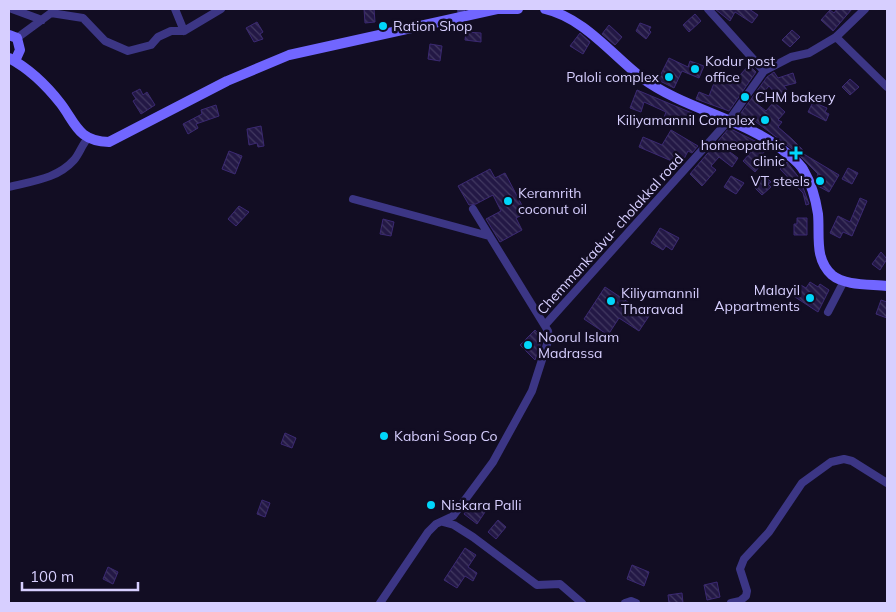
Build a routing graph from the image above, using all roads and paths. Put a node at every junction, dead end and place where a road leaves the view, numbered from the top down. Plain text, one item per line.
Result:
1 (12, 9) edge
2 (175, 9) edge
3 (221, 9) edge
4 (518, 9) edge
5 (545, 9) edge
6 (708, 9) edge
7 (865, 9) edge
8 (462, 13) edge
9 (42, 20) junction
10 (184, 31) junction
11 (13, 37) edge
12 (836, 37) junction
13 (12, 60) edge
14 (764, 71) junction
15 (887, 87) edge
16 (730, 119) junction
17 (89, 137) junction
18 (9, 187) edge
19 (353, 199) dead end
20 (473, 209) dead end
21 (489, 236) junction
22 (844, 281) junction
23 (887, 286) edge
24 (828, 312) dead end
25 (545, 325) junction
26 (887, 483) edge
27 (443, 522) junction
28 (380, 603) edge
29 (582, 603) edge
30 (625, 603) edge
31 (636, 603) edge
32 (731, 603) edge

1 - 9 street
2 - 10 street
3 - 10 street
4 - 8 main road
5 - 16 main road
6 - 14 street
7 - 12 street
8 - 17 main road
9 - 10 street
9 - 11 street
11 - 13 main road
12 - 14 street
12 - 15 street
13 - 17 main road
14 - 16 street, Chemmankadvu- cholakkal road
16 - 22 main road
16 - 25 street, Chemmankadvu- cholakkal road
17 - 18 street
19 - 21 street
20 - 21 street
21 - 25 street
22 - 23 main road
22 - 24 street
25 - 27 street, Chemmankadvu- cholakkal road
26 - 32 street
27 - 28 street, Chemmankadvu- cholakkal road
27 - 29 street
30 - 31 street

